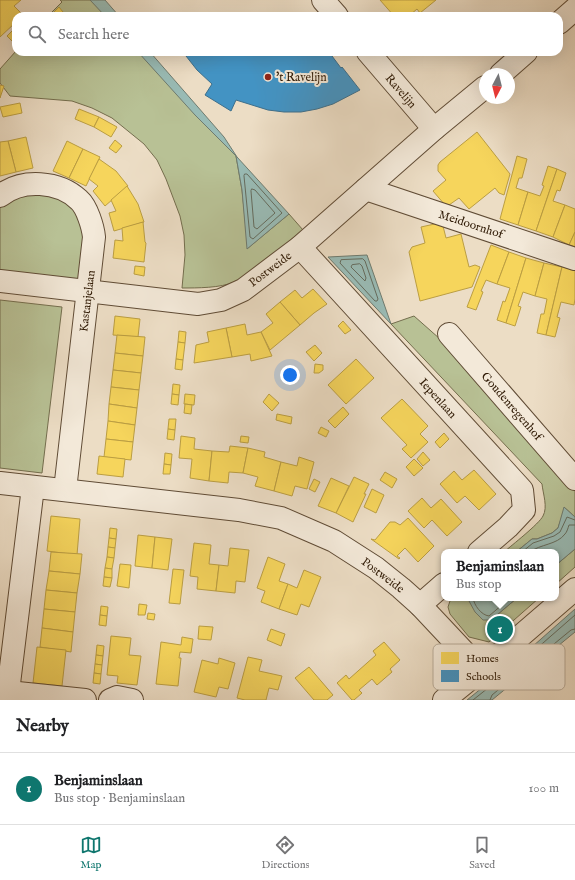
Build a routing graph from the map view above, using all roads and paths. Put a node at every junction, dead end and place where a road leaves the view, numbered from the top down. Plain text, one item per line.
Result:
1 (323, 0) edge
2 (575, 9) edge
3 (334, 12) edge
4 (563, 20) edge
5 (371, 56) edge
6 (521, 56) edge
7 (508, 68) edge
8 (479, 92) edge
9 (434, 129) junction
10 (366, 189) junction
11 (0, 196) edge
12 (300, 247) junction
13 (575, 259) edge
14 (0, 281) edge
15 (88, 292) junction
16 (449, 334) dead end
17 (575, 479) edge
18 (0, 483) edge
19 (33, 486) junction
20 (65, 490) junction
21 (482, 549) edge
22 (441, 587) edge
23 (575, 589) edge
24 (420, 605) junction
25 (457, 644) edge
26 (511, 644) edge
27 (5, 668) edge
28 (456, 690) edge
29 (7, 696) edge
30 (85, 700) edge
31 (110, 700) edge
32 (132, 700) edge
33 (444, 700) edge

1 - 3 street
2 - 4 street
5 - 9 street, Ravelijn
6 - 7 street
8 - 9 street, Postweide
9 - 10 street, Postweide
10 - 12 street, Postweide
10 - 13 street, Meidoornhof
11 - 15 street, Kastanjelaan
12 - 15 street, Postweide
12 - 21 street, Iepenlaan
14 - 15 street, Postweide
15 - 20 street, Kastanjelaan
16 - 17 street, Goudenregenhof
18 - 19 street, Postweide
19 - 20 street, Postweide
19 - 27 street
20 - 24 street, Postweide
22 - 24 street
23 - 26 street
24 - 25 street, Postweide
27 - 29 street
28 - 33 street
29 - 30 street
31 - 32 street

